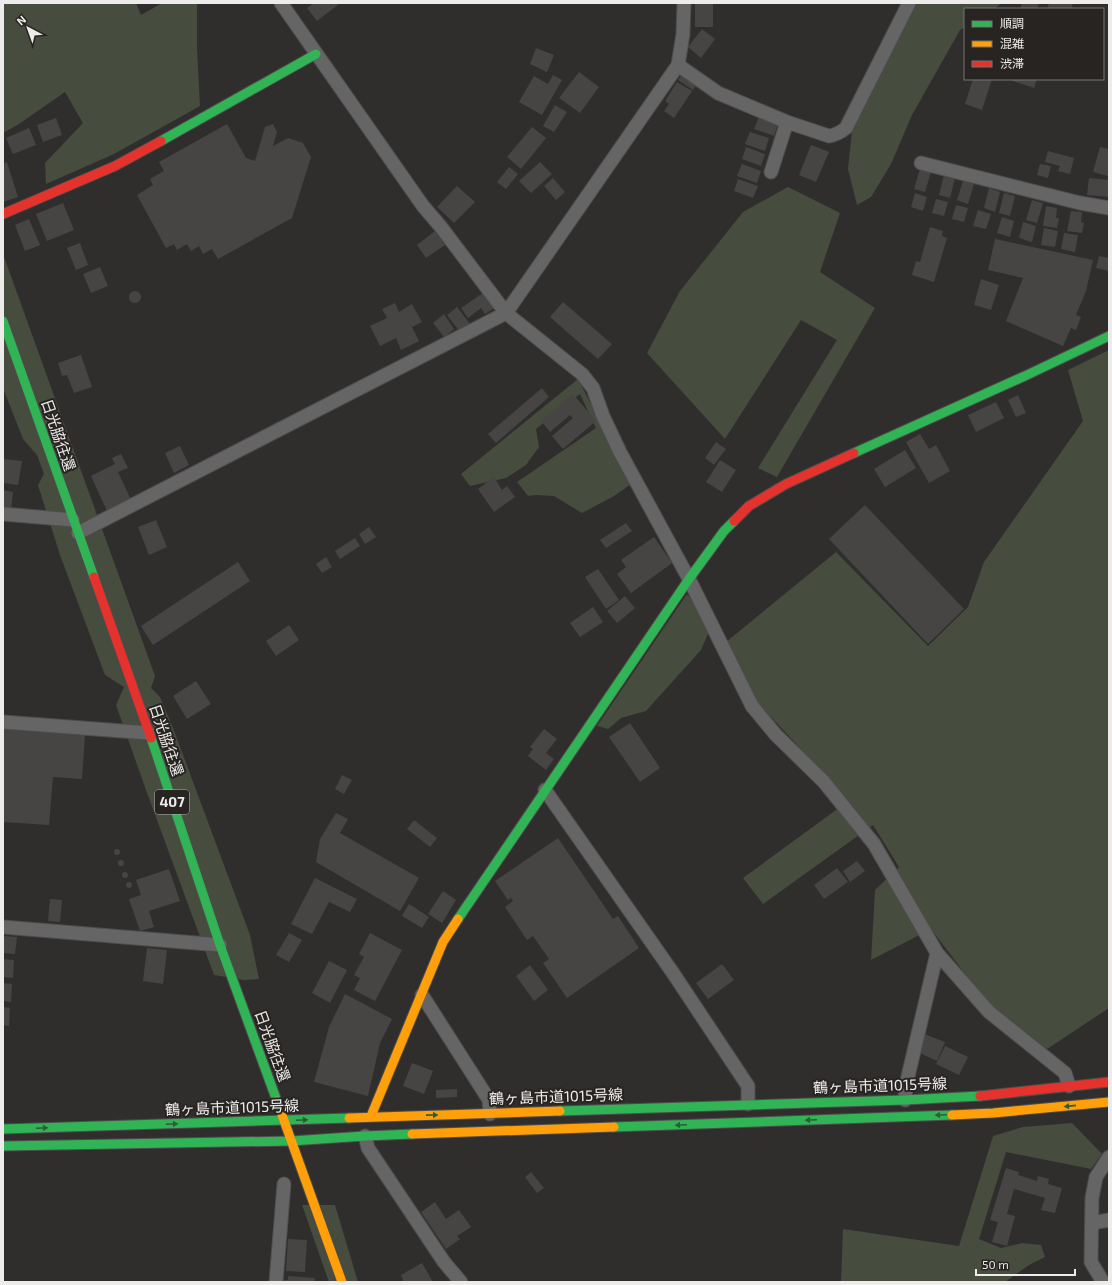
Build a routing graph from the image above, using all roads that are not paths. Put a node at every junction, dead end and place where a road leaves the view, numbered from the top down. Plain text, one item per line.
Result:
1 (281, 3) edge
2 (684, 3) edge
3 (909, 3) edge
4 (316, 54) junction
5 (678, 64) junction
6 (787, 122) junction
7 (921, 163) dead end
8 (770, 172) dead end
9 (1109, 208) edge
10 (3, 214) edge
11 (506, 313) junction
12 (3, 321) edge
13 (1109, 336) edge
14 (3, 514) edge
15 (74, 520) junction
16 (78, 532) junction
17 (689, 578) junction
18 (3, 722) edge
19 (149, 733) junction
20 (545, 790) junction
21 (3, 927) edge
22 (220, 945) junction
23 (937, 953) junction
24 (422, 995) junction
25 (1109, 1082) edge
26 (1069, 1086) junction
27 (906, 1100) junction
28 (1109, 1102) edge
29 (748, 1104) junction
30 (490, 1114) junction
31 (371, 1116) junction
32 (284, 1121) junction
33 (3, 1129) edge
34 (365, 1136) junction
35 (291, 1140) junction
36 (3, 1146) edge
37 (1109, 1157) edge
38 (284, 1184) dead end
39 (1109, 1220) edge
40 (1092, 1223) junction
41 (276, 1282) edge
42 (342, 1282) edge
43 (462, 1282) edge
44 (1102, 1282) edge

1 - 4 street
2 - 5 street
3 - 6 street
4 - 10 main road
4 - 11 street
5 - 6 street
5 - 11 street
6 - 8 street
7 - 9 street
11 - 16 street
11 - 17 street
12 - 15 main road, 日光脇往還 / 407
13 - 17 main road
14 - 15 street
15 - 16 main road, 日光脇往還 / 407
16 - 19 main road, 日光脇往還 / 407
17 - 20 main road
17 - 23 street
18 - 19 street
19 - 22 main road, 日光脇往還 / 407
20 - 24 main road
20 - 29 street
21 - 22 street
22 - 32 main road, 日光脇往還 / 407
23 - 26 street
23 - 27 street
24 - 30 street
24 - 31 main road
25 - 26 main road, 鶴ヶ島市道1015号線
26 - 27 main road, 鶴ヶ島市道1015号線
27 - 29 main road, 鶴ヶ島市道1015号線
28 -> 34 main road, 鶴ヶ島市道1015号線
29 - 30 main road, 鶴ヶ島市道1015号線
31 -> 30 main road, 鶴ヶ島市道1015号線
32 -> 31 main road, 鶴ヶ島市道1015号線
33 -> 32 main road, 鶴ヶ島市道1015号線
32 - 35 main road, 日光脇往還 / 407
34 - 35 main road, 鶴ヶ島市道1015号線
34 - 43 street
35 - 36 main road, 鶴ヶ島市道1015号線
35 - 42 main road, 日光脇往還 / 407
37 - 40 street
38 - 41 street
39 - 40 street
40 - 44 street

